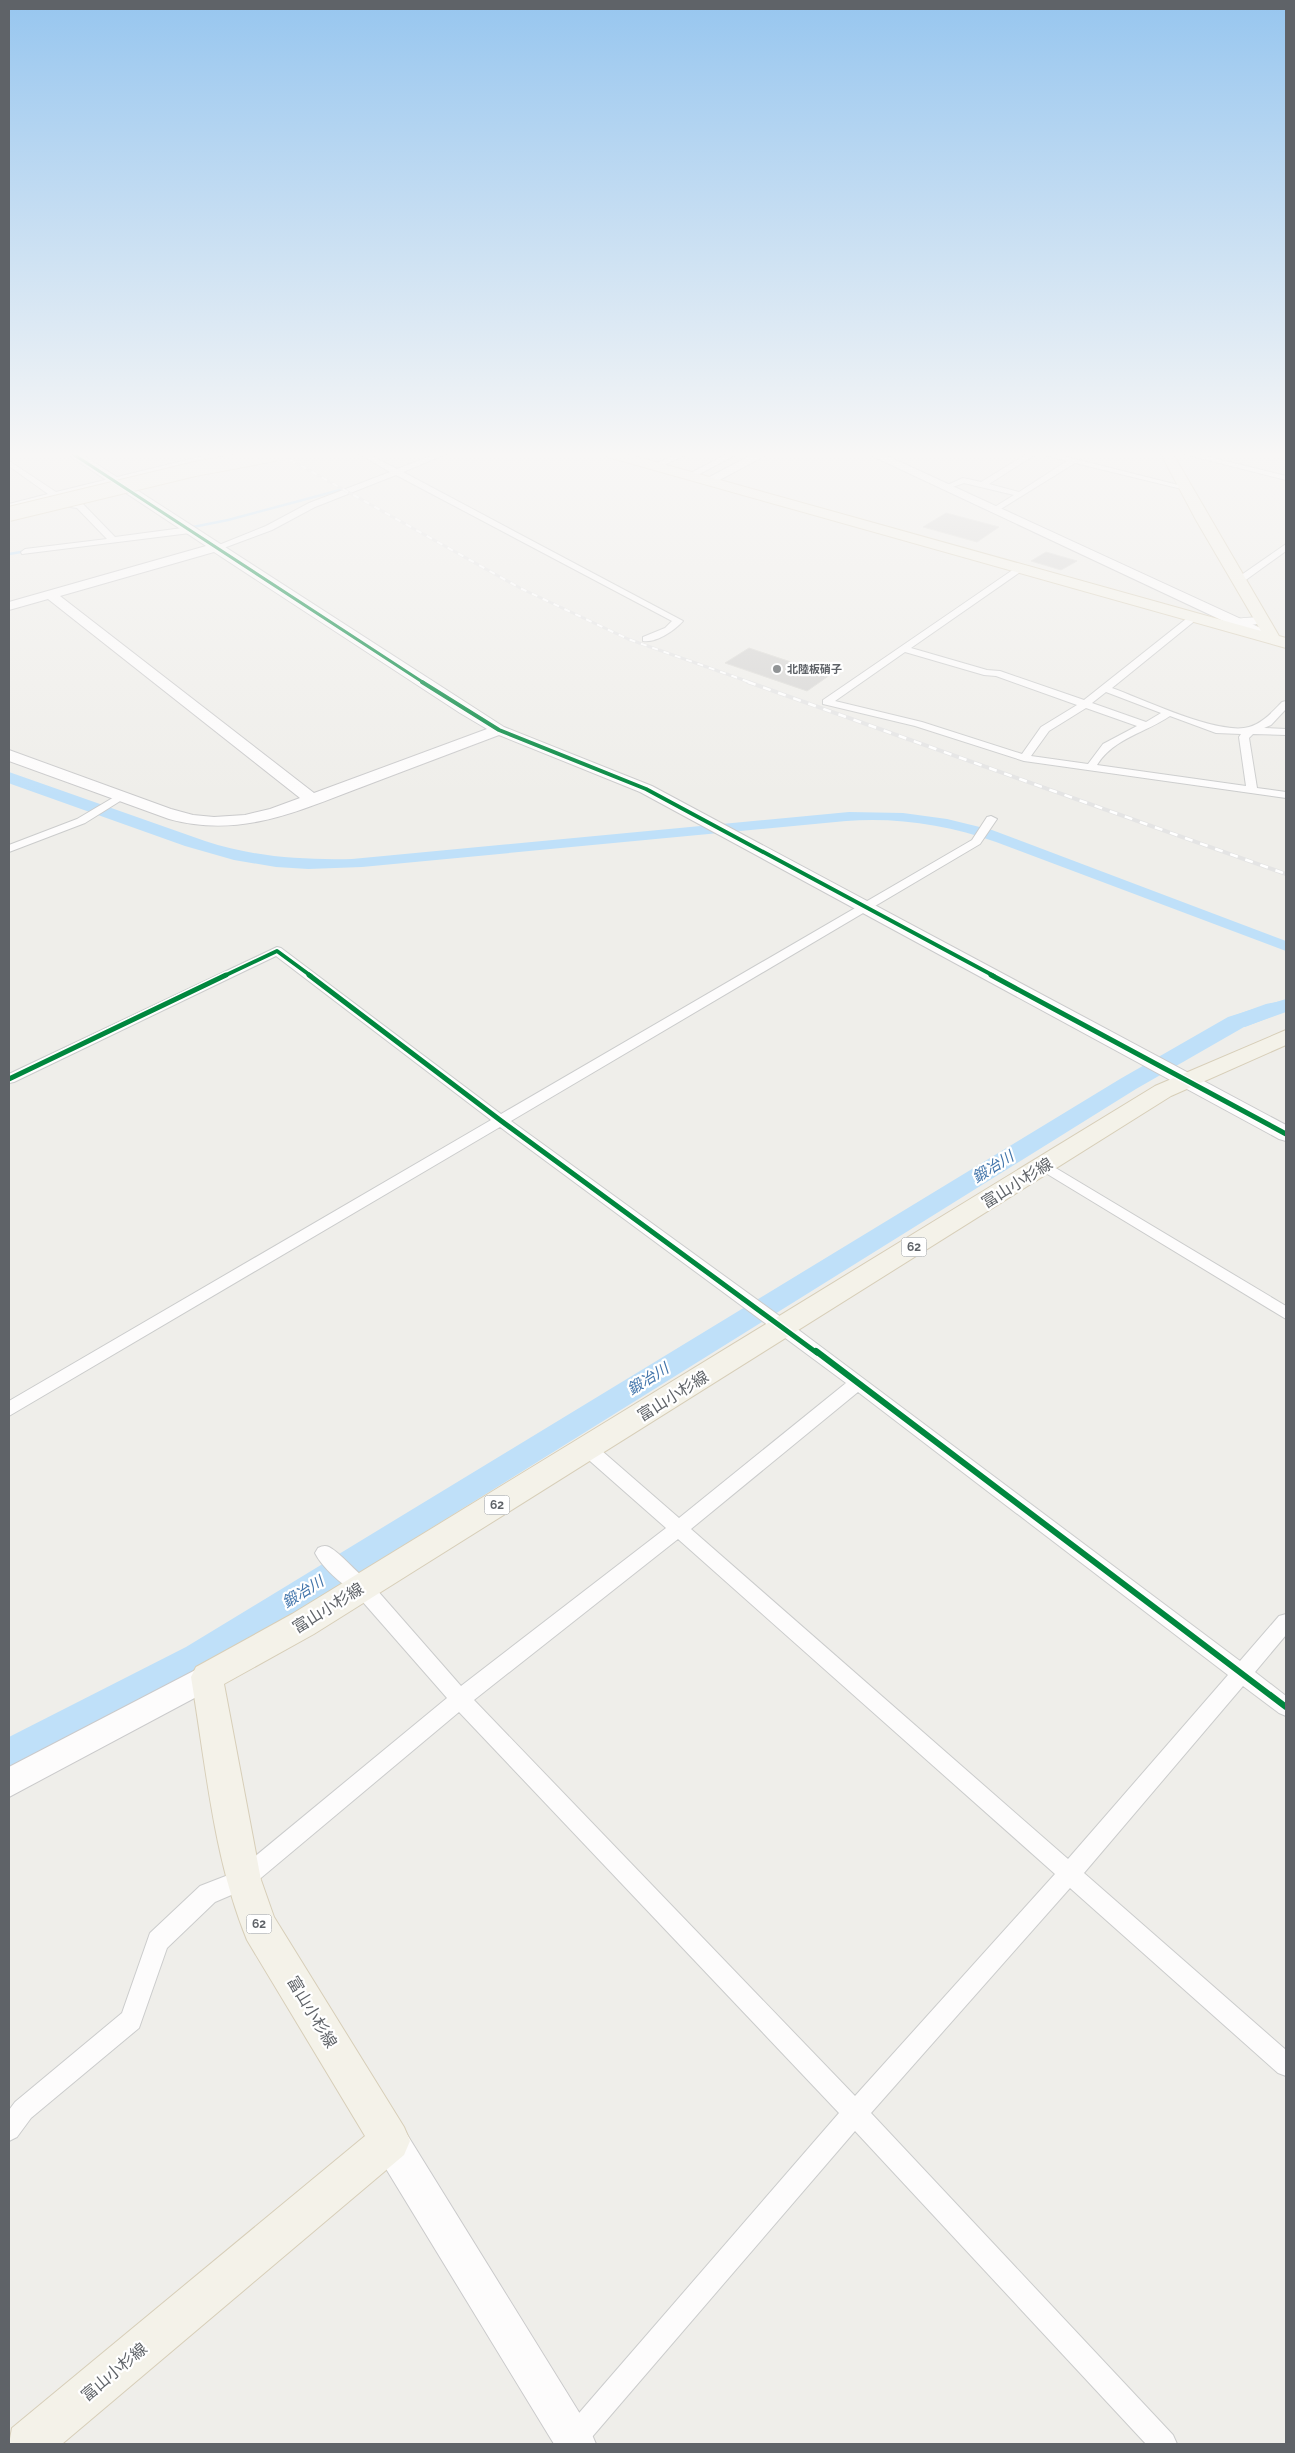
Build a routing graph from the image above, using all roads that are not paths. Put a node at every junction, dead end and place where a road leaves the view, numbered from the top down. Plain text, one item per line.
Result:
1 (144, 568) edge
2 (249, 568) edge
3 (579, 568) edge
4 (1020, 568) edge
5 (1022, 568) edge
6 (1123, 568) edge
7 (1233, 568) edge
8 (1256, 568) edge
9 (1240, 580) junction
10 (51, 594) junction
11 (1196, 602) junction
12 (9, 606) edge
13 (1187, 615) junction
14 (1263, 619) junction
15 (1238, 621) junction
16 (646, 639) dead end
17 (1280, 641) edge
18 (903, 648) junction
19 (1104, 688) junction
20 (1085, 704) junction
21 (1286, 704) edge
22 (1168, 713) junction
23 (1145, 725) junction
24 (499, 730) junction
25 (1251, 730) junction
26 (1286, 732) edge
27 (9, 755) edge
28 (1024, 758) junction
29 (1091, 767) junction
30 (1252, 789) junction
31 (1286, 795) edge
32 (121, 796) junction
33 (312, 800) junction
34 (989, 823) dead end
35 (9, 850) edge
36 (866, 907) junction
37 (1286, 1037) edge
38 (1180, 1076) junction
39 (9, 1078) edge
40 (500, 1120) junction
41 (1286, 1134) edge
42 (1044, 1166) junction
43 (1286, 1313) edge
44 (781, 1325) junction
45 (857, 1384) junction
46 (9, 1409) edge
47 (588, 1449) junction
48 (678, 1529) junction
49 (324, 1553) dead end
50 (356, 1583) junction
51 (1286, 1622) edge
52 (1241, 1674) junction
53 (207, 1677) junction
54 (460, 1699) junction
55 (1286, 1707) edge
56 (9, 1783) edge
57 (1070, 1873) junction
58 (243, 1880) junction
59 (1286, 2065) edge
60 (855, 2113) junction
61 (9, 2129) edge
62 (390, 2141) junction
63 (573, 2443) edge
64 (28, 2444) edge
65 (1164, 2444) edge

1 - 10 street
2 - 24 street
3 - 16 street
4 - 18 street
5 - 13 main road
6 - 11 street
7 - 9 main road
8 - 9 street
9 - 14 main road
10 - 12 street
10 - 33 street
11 - 13 street
11 - 15 street
13 - 17 main road
13 - 19 street
14 - 15 street
14 - 17 main road
15 - 17 street
18 - 20 street
18 - 28 street
19 - 20 street
19 - 22 street
20 - 23 street
20 - 28 street
21 - 25 street
22 - 23 street
22 - 25 street
23 - 29 street
24 - 33 street
24 - 36 street
25 - 26 street
25 - 30 street
27 - 32 street
28 - 29 street
29 - 30 street
30 - 31 street
32 - 33 street
32 - 35 street
34 - 36 street
36 - 38 street
36 - 40 street
37 - 38 main road, 富山小杉線 / 62
38 - 41 street
38 - 42 main road, 富山小杉線 / 62
39 - 40 street
40 - 44 street
40 - 46 street
42 - 43 street
42 - 44 main road, 富山小杉線 / 62
44 - 45 street
44 - 47 main road, 富山小杉線 / 62
45 - 48 street
45 - 52 street
47 - 48 street
47 - 50 main road, 富山小杉線 / 62
48 - 54 street
48 - 57 street
49 - 50 street
50 - 53 main road, 富山小杉線 / 62
50 - 54 street
51 - 52 street
52 - 55 street
52 - 57 street
53 - 56 street
53 - 58 main road, 富山小杉線 / 62
54 - 58 street
54 - 60 street
57 - 59 street
57 - 60 street
58 - 61 street
58 - 62 main road, 富山小杉線 / 62
60 - 63 street
60 - 65 street
62 - 63 street
62 - 64 main road, 富山小杉線

